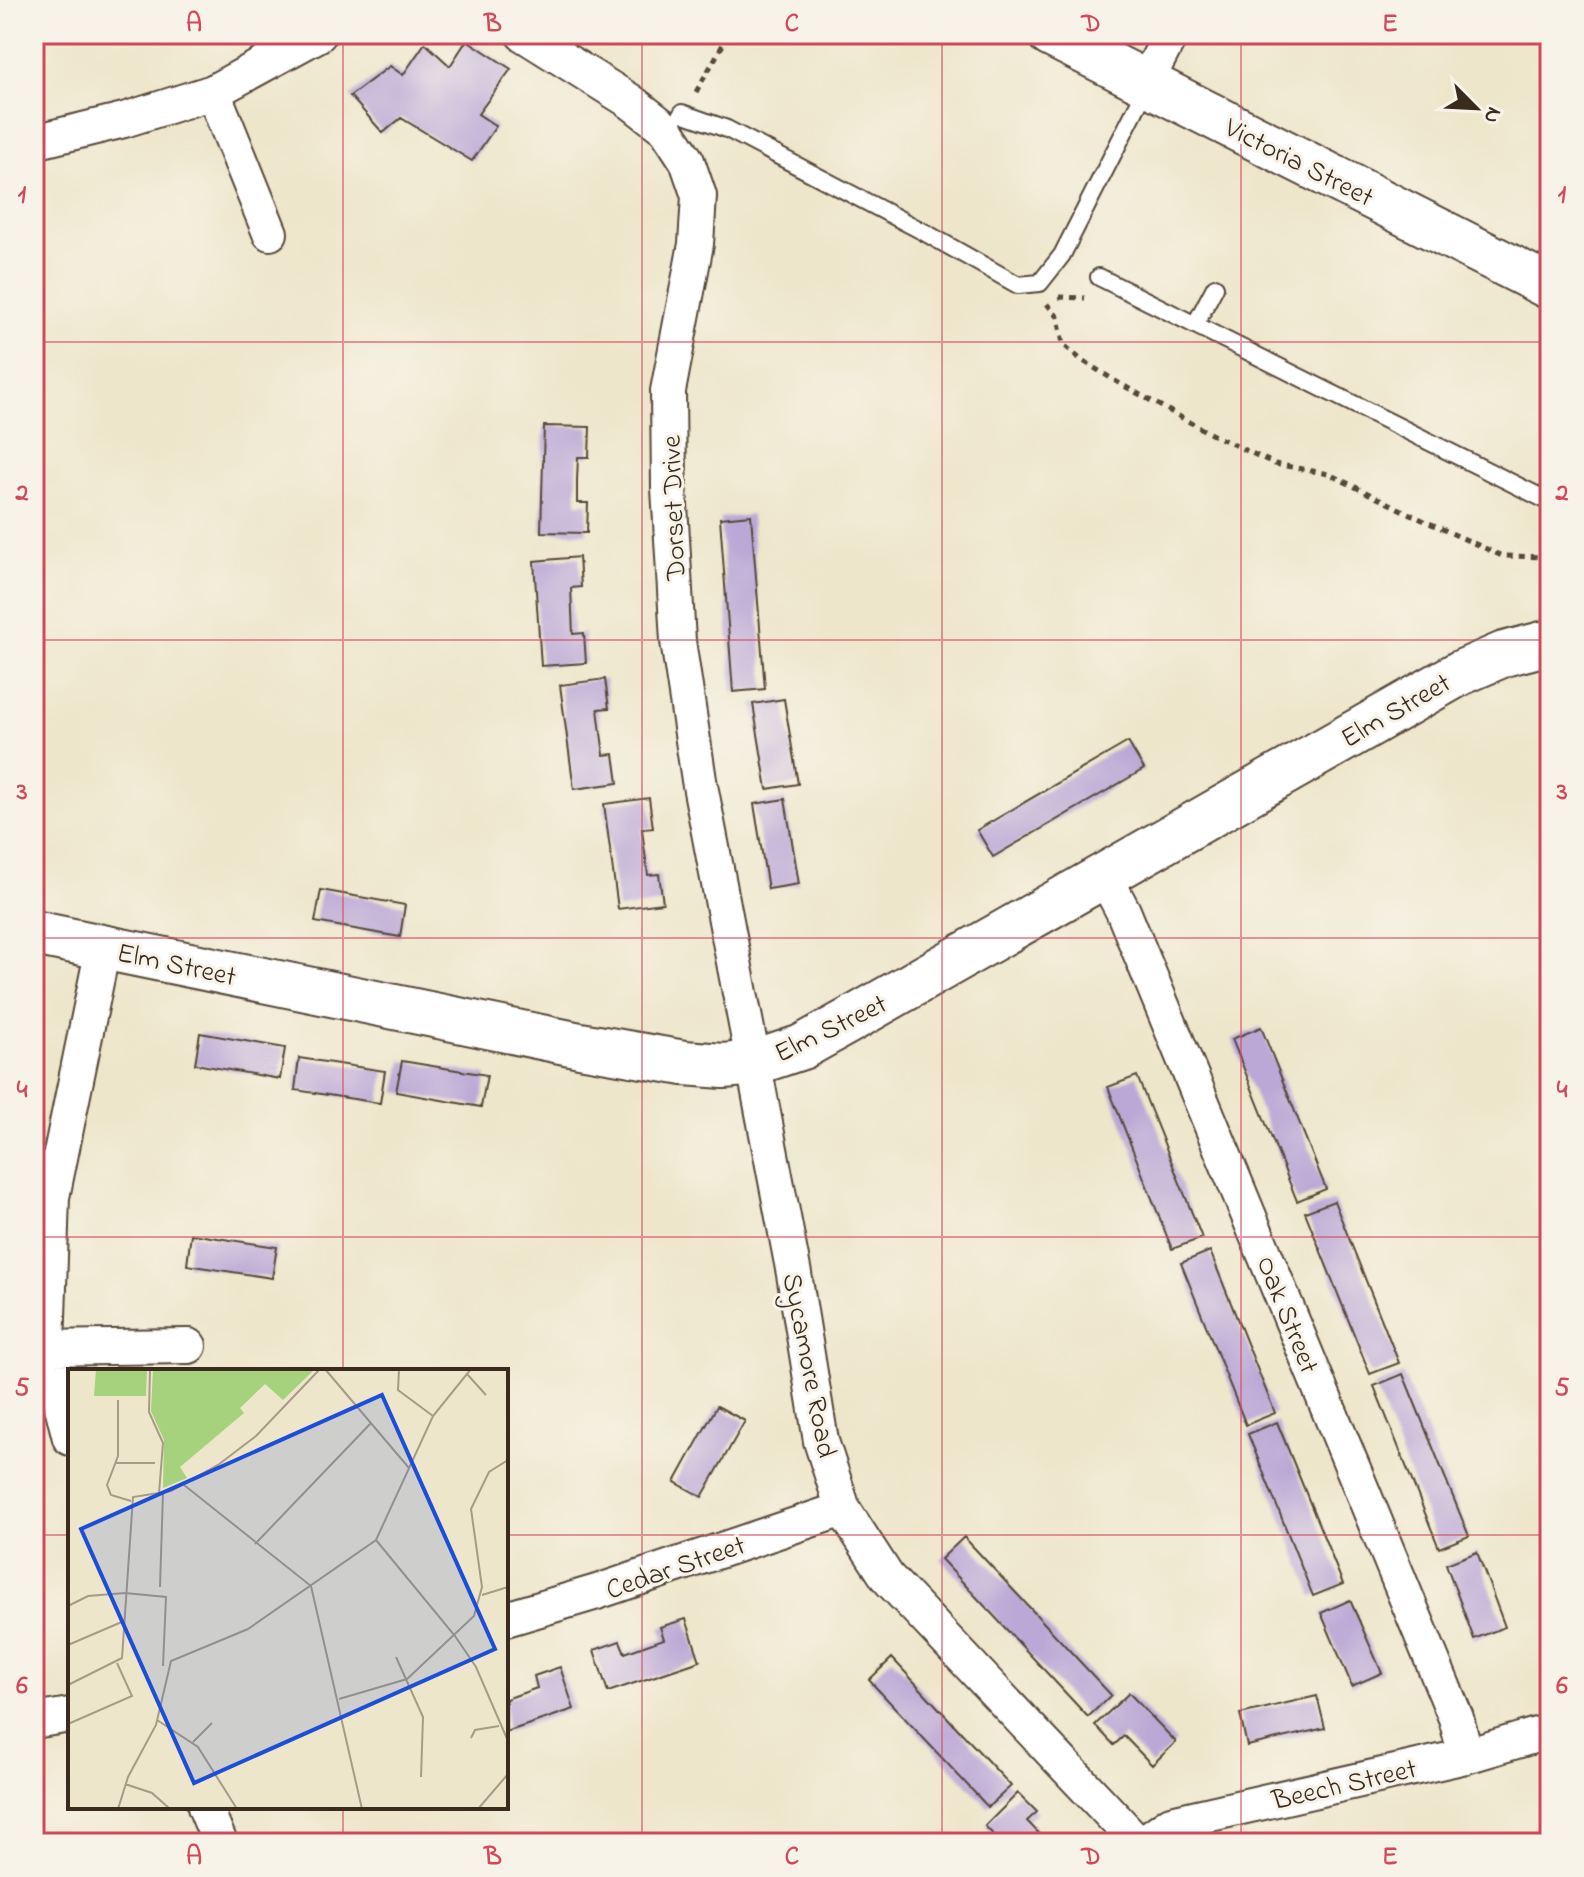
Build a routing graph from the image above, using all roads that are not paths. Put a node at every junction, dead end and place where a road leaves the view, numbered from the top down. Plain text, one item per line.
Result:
1 (319, 34) edge
2 (523, 34) edge
3 (1050, 34) edge
4 (1171, 34) edge
5 (1147, 83) junction
6 (213, 92) junction
7 (682, 113) road end
8 (34, 142) edge
9 (270, 233) dead end
10 (1106, 281) road end
11 (1215, 287) dead end
12 (1550, 287) edge
13 (1195, 325) junction
14 (1550, 502) edge
15 (1550, 642) edge
16 (1104, 875) junction
17 (34, 933) edge
18 (103, 948) junction
19 (754, 1063) junction
20 (189, 1346) dead end
21 (41, 1348) edge
22 (68, 1432) edge
23 (843, 1509) junction
24 (508, 1618) edge
25 (68, 1715) edge
26 (34, 1721) edge
27 (1550, 1731) edge
28 (1466, 1756) junction
29 (206, 1809) edge
30 (220, 1843) edge
31 (1141, 1843) edge

1 - 6 street
2 - 19 street, Dorset Drive
3 - 5 street, Victoria Street
4 - 5 street
5 - 7 lane
5 - 12 street, Victoria Street
6 - 8 street
6 - 9 street
10 - 13 lane
11 - 13 lane
13 - 14 lane
15 - 16 street, Elm Street
16 - 19 street, Elm Street
16 - 28 street, Oak Street
17 - 18 street, Elm Street
18 - 19 street, Elm Street
18 - 21 street
19 - 23 street, Sycamore Road
20 - 21 street
21 - 22 street
23 - 24 street, Cedar Street
23 - 31 street, Sycamore Road
25 - 26 street
27 - 28 street, Beech Street
28 - 31 street, Beech Street
29 - 30 street

